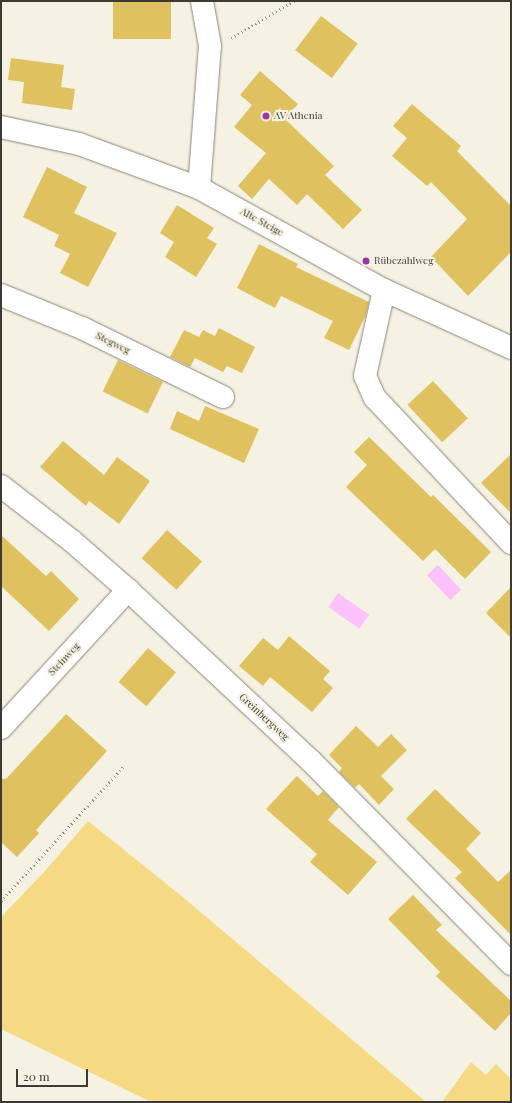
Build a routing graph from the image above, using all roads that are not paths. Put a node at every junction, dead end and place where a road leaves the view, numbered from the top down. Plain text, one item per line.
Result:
1 (202, 1) edge
2 (1, 127) edge
3 (199, 188) junction
4 (384, 290) junction
5 (1, 295) edge
6 (511, 348) edge
7 (222, 397) dead end
8 (1, 486) edge
9 (511, 543) edge
10 (128, 590) junction
11 (1, 728) edge
12 (511, 964) edge

1 - 3 street
2 - 3 street, Alte Steige
3 - 4 street, Alte Steige
4 - 6 street, Alte Steige
4 - 9 street
5 - 7 street, Stegweg
8 - 10 street, Greinbergweg
10 - 11 street, Steinweg
10 - 12 street, Greinbergweg

